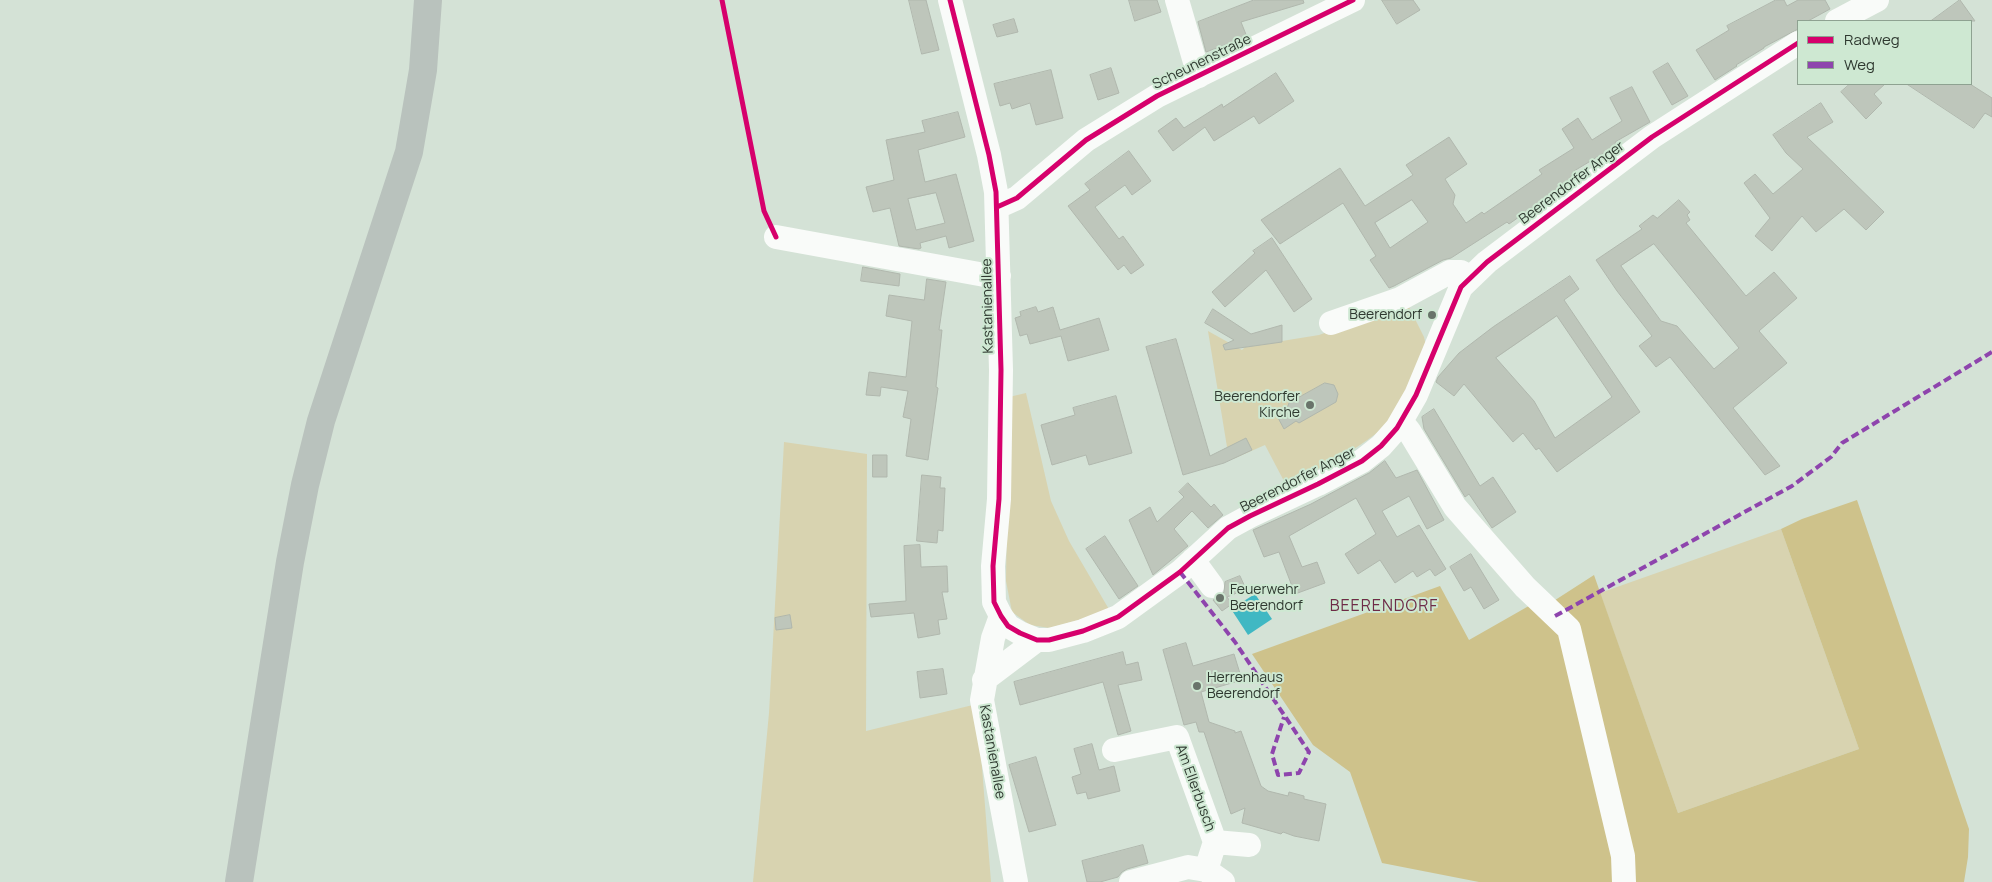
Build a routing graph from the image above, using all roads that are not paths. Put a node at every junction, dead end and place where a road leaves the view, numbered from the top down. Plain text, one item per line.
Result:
1 (428, 0) edge
2 (950, 0) edge
3 (1177, 0) edge
4 (1353, 0) edge
5 (1876, 0) edge
6 (1840, 20) edge
7 (1797, 44) edge
8 (1199, 76) junction
9 (997, 207) junction
10 (776, 237) dead end
11 (999, 276) junction
12 (1470, 278) junction
13 (1331, 323) dead end
14 (1401, 421) junction
15 (1193, 560) junction
16 (1212, 586) dead end
17 (1000, 616) junction
18 (1037, 640) junction
19 (984, 680) junction
20 (1114, 750) dead end
21 (1214, 842) junction
22 (1249, 845) dead end
23 (1214, 876) edge
24 (239, 882) edge
25 (1016, 882) edge
26 (1131, 882) edge
27 (1624, 882) edge

1 - 24 main road
2 - 9 street, Kastanienallee
3 - 8 street, Scheunenstraße
4 - 8 street, Scheunenstraße
5 - 6 street
7 - 12 street, Beerendorfer Anger
8 - 9 street, Scheunenstraße
9 - 11 street, Kastanienallee
10 - 11 street
11 - 17 street, Kastanienallee
12 - 13 street
12 - 14 street, Beerendorfer Anger
14 - 15 street, Beerendorfer Anger
14 - 27 street
15 - 16 street
15 - 18 street, Beerendorfer Anger
17 - 18 street
17 - 19 street, Kastanienallee
18 - 19 street, Beerendorfer Anger
19 - 25 street, Kastanienallee
20 - 21 street, Am Ellerbusch
21 - 22 street, Am Ellerbusch
21 - 23 street, Am Ellerbusch
23 - 26 street, Am Ellerbusch

